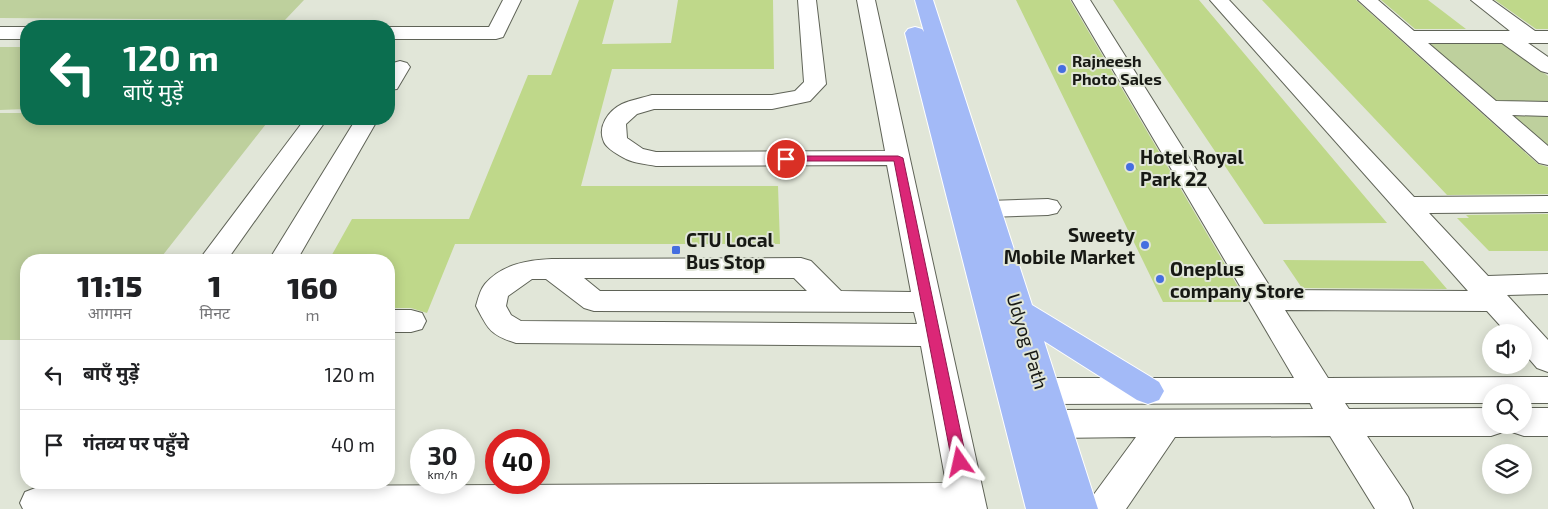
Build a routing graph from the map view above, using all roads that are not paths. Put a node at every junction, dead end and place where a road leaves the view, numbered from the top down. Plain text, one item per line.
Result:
1 (499, 0) edge
2 (512, 0) edge
3 (807, 0) edge
4 (866, 0) edge
5 (906, 0) edge
6 (924, 0) edge
7 (1081, 0) edge
8 (1219, 0) edge
9 (1367, 0) edge
10 (1480, 0) edge
11 (0, 33) edge
12 (20, 33) edge
13 (395, 33) edge
14 (482, 33) junction
15 (1409, 37) junction
16 (1507, 37) junction
17 (1539, 37) edge
18 (1548, 67) edge
19 (1491, 108) junction
20 (1548, 108) edge
21 (312, 125) edge
22 (363, 125) edge
23 (898, 158) junction
24 (1548, 158) edge
25 (1548, 204) edge
26 (1406, 205) junction
27 (1048, 207) dead end
28 (988, 208) junction
29 (217, 254) edge
30 (287, 254) edge
31 (1548, 284) edge
32 (1488, 294) junction
33 (1264, 300) junction
34 (927, 302) junction
35 (1019, 311) junction
36 (1516, 324) edge
37 (934, 335) junction
38 (1532, 342) edge
39 (1548, 360) edge
40 (1548, 390) edge
41 (1044, 391) junction
42 (1148, 391) junction
43 (1319, 391) junction
44 (1482, 422) edge
45 (1532, 422) edge
46 (1548, 422) edge
47 (1340, 423) junction
48 (1054, 424) junction
49 (1165, 424) junction
50 (41, 498) edge
51 (968, 504) edge
52 (1044, 509) edge
53 (1080, 509) edge
54 (1105, 509) edge
55 (1395, 509) edge

1 - 14 street
2 - 14 street
3 - 23 street
4 - 23 street
5 - 52 main road, Udyog Path
6 - 28 main road, Udyog Path
7 - 33 street
8 - 26 street
9 - 15 street
10 - 17 street
11 - 12 street
13 - 14 street
15 - 16 street
15 - 19 street
16 - 17 street
16 - 18 street
19 - 20 street
19 - 24 street
21 - 29 street
22 - 30 street
23 - 34 street
25 - 26 street
26 - 32 street
27 - 28 street
28 - 35 main road, Udyog Path
31 - 32 street
32 - 33 street
32 - 36 street
33 - 43 street
34 - 37 street
34 - 37 street
35 - 41 main road, Udyog Path
35 - 42 main road
37 - 51 street
38 - 39 street
40 - 43 street
41 - 42 street
41 - 48 main road, Udyog Path
42 - 43 street
43 - 47 street
44 - 47 street
45 - 46 street
47 - 49 street
47 - 55 street
48 - 49 street
48 - 53 main road, Udyog Path
49 - 54 street
50 - 51 street

